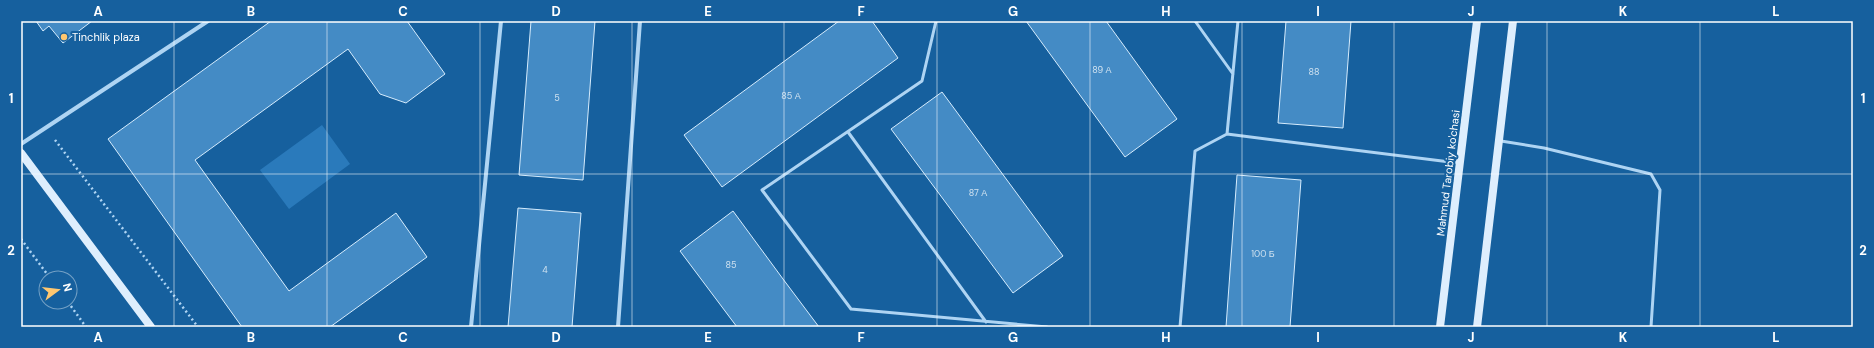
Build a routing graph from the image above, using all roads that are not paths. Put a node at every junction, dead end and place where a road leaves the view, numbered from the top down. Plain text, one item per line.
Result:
1 (208, 21) edge
2 (501, 21) edge
3 (640, 21) edge
4 (936, 21) edge
5 (1195, 21) edge
6 (1238, 21) edge
7 (1477, 21) edge
8 (1513, 21) edge
9 (1233, 74) junction
10 (848, 132) junction
11 (1227, 134) junction
12 (1499, 140) junction
13 (21, 144) edge
14 (21, 154) edge
15 (1460, 163) junction
16 (986, 322) junction
17 (151, 327) edge
18 (470, 327) edge
19 (618, 327) edge
20 (1047, 327) edge
21 (1180, 327) edge
22 (1440, 327) edge
23 (1477, 327) edge
24 (1651, 327) edge

1 - 13 street
2 - 18 street
3 - 19 street
4 - 10 lane
5 - 9 lane
6 - 9 lane
7 - 15 main road, Mahmud Tarobiy ko'chasi
8 - 12 main road
9 - 11 lane
10 - 16 lane
10 - 16 lane
11 - 15 lane
11 - 21 lane
12 - 23 main road
12 - 24 lane
14 - 17 main road
15 - 22 main road, Mahmud Tarobiy ko'chasi
16 - 20 lane

